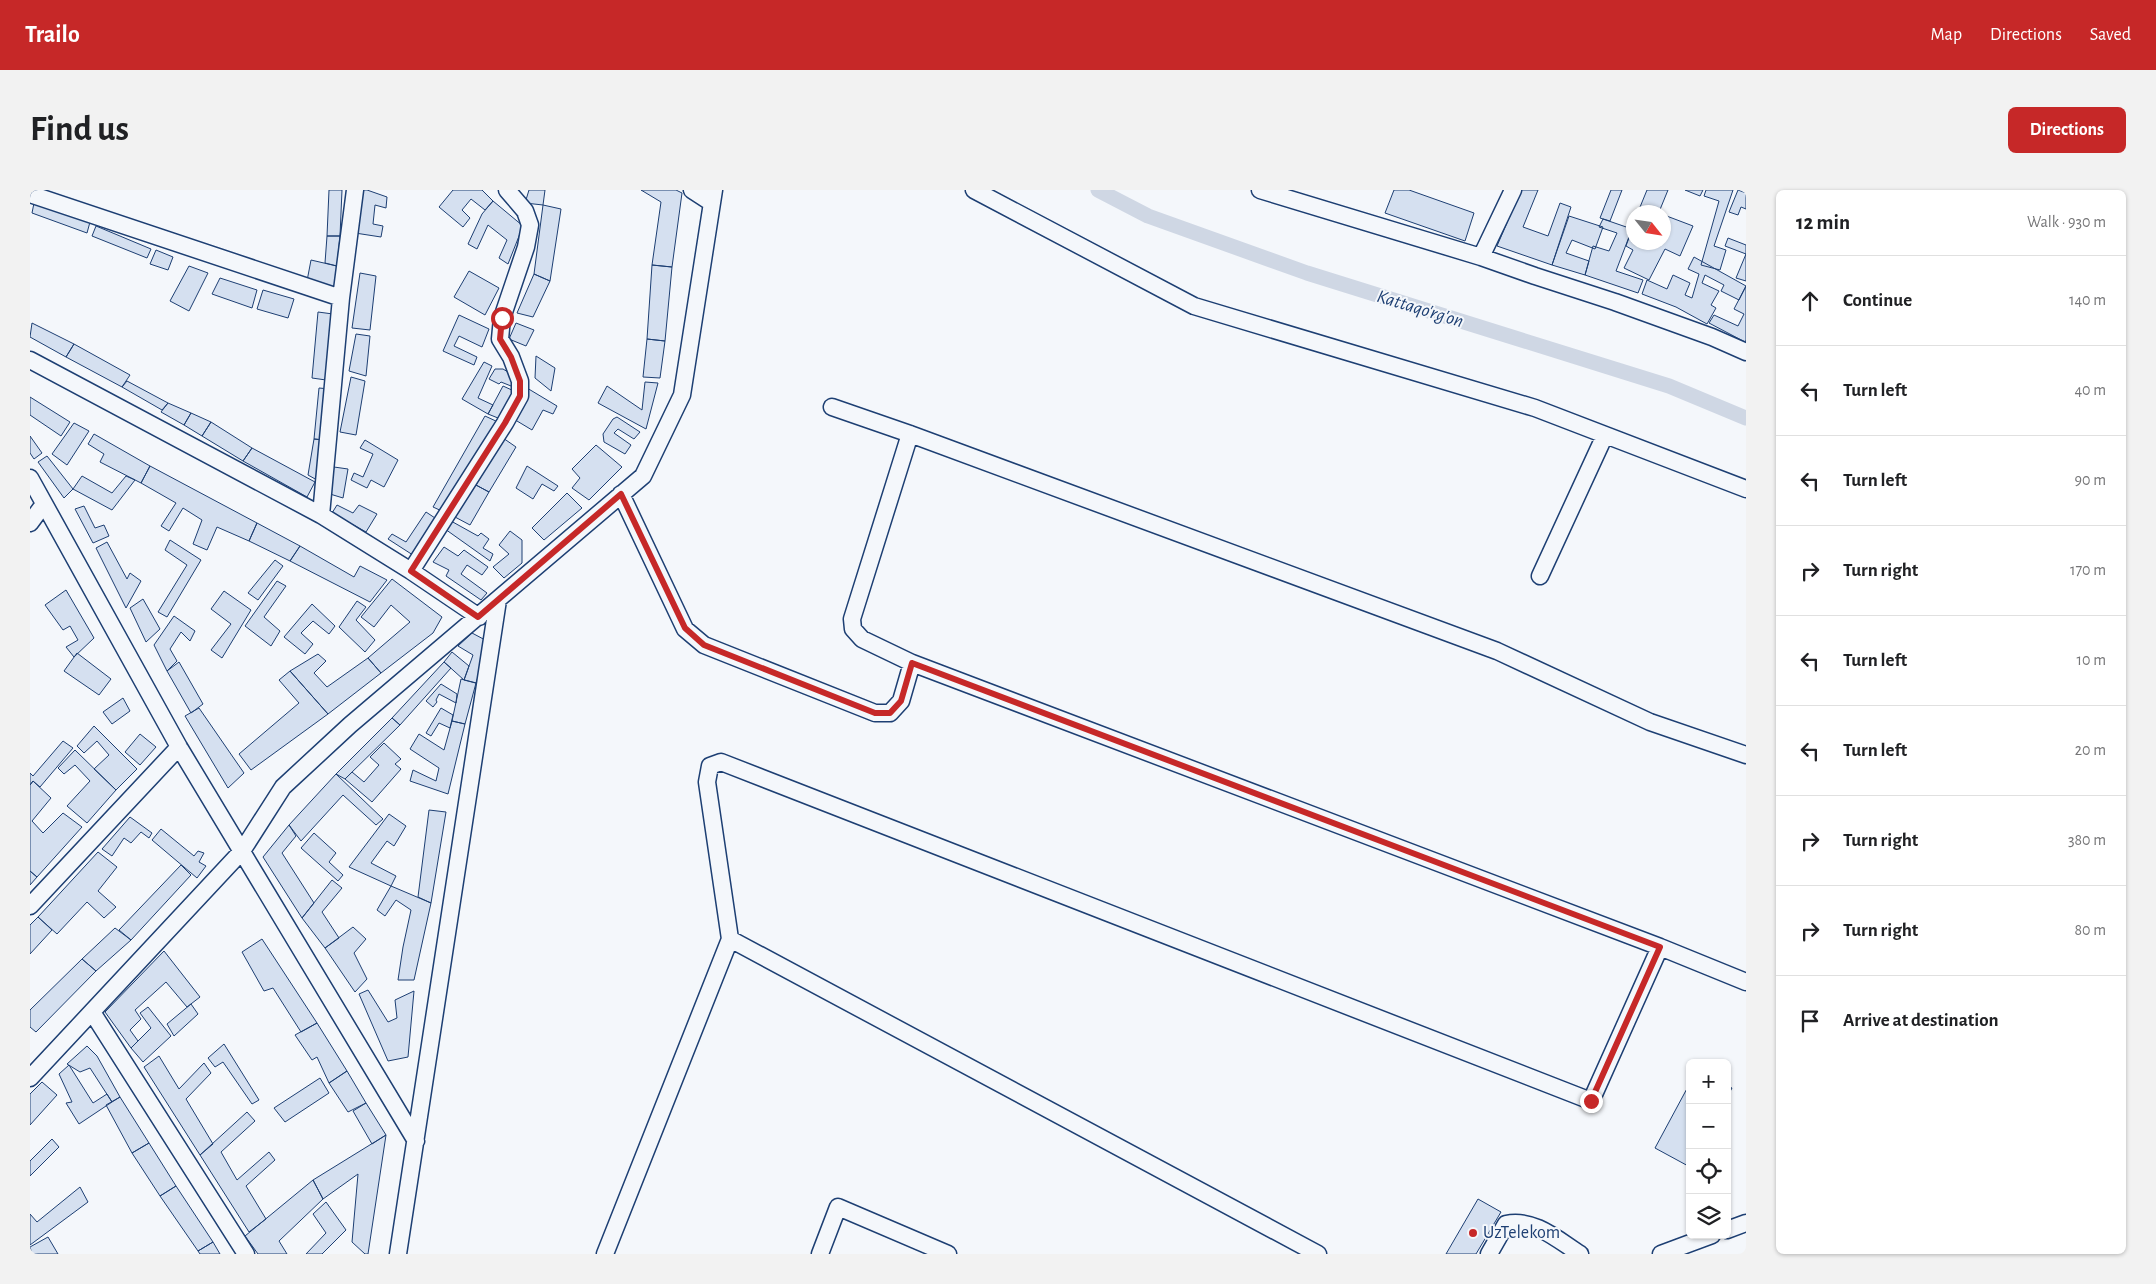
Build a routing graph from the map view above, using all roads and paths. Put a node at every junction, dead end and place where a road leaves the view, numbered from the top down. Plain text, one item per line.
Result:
1 (355, 190) edge
2 (507, 190) edge
3 (692, 190) edge
4 (974, 190) edge
5 (1260, 190) edge
6 (1513, 190) edge
7 (30, 194) edge
8 (713, 196) edge
9 (1481, 257) junction
10 (342, 298) junction
11 (1746, 352) edge
12 (30, 360) edge
13 (832, 407) dead end
14 (910, 434) junction
15 (1605, 435) junction
16 (30, 478) edge
17 (1746, 488) edge
18 (621, 494) junction
19 (44, 504) junction
20 (321, 515) junction
21 (30, 522) edge
22 (411, 571) junction
23 (1540, 576) dead end
24 (498, 600) junction
25 (478, 617) junction
26 (912, 663) junction
27 (179, 747) junction
28 (1746, 755) edge
29 (242, 851) junction
30 (30, 906) edge
31 (730, 939) junction
32 (1660, 947) junction
33 (1746, 982) edge
34 (92, 1012) junction
35 (30, 1078) edge
36 (416, 1141) junction
37 (1746, 1223) edge
38 (1731, 1229) edge
39 (1701, 1239) edge
40 (246, 1254) edge
41 (398, 1254) edge
42 (604, 1254) edge
43 (820, 1254) edge
44 (948, 1254) edge
45 (1318, 1254) edge
46 (1489, 1254) edge
47 (1580, 1254) edge
48 (1661, 1254) edge

1 - 10 street
2 - 22 street
3 - 8 street
4 - 15 street
5 - 9 street
6 - 9 street
7 - 10 street
8 - 18 street
9 - 11 street
10 - 20 street
12 - 20 street
13 - 14 street
14 - 26 street
14 - 28 street
15 - 17 street
15 - 23 street
16 - 19 street
18 - 24 street
18 - 26 street
19 - 21 street
19 - 27 street
20 - 22 street
22 - 25 street
24 - 25 street
24 - 36 street
25 - 29 street
26 - 32 street
27 - 29 street
27 - 30 street
29 - 34 street
29 - 36 street
31 - 32 street
31 - 42 street
31 - 45 street
32 - 33 street
34 - 35 street
34 - 40 street
36 - 41 street
37 - 38 street
39 - 48 street
43 - 44 street
46 - 47 street

